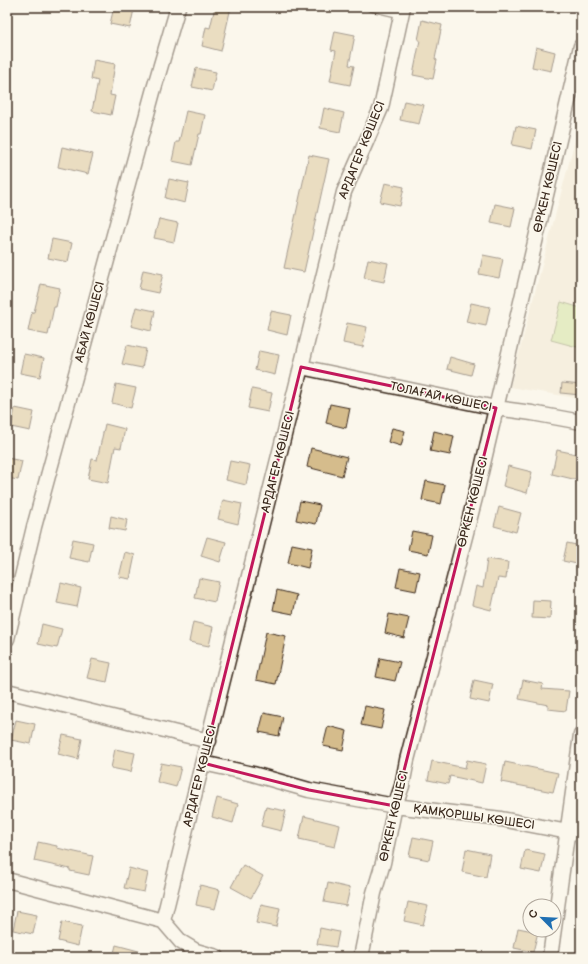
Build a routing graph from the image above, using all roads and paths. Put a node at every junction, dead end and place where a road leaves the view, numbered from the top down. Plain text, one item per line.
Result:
1 (178, 7) edge
2 (371, 7) edge
3 (402, 11) edge
4 (581, 46) edge
5 (576, 91) edge
6 (301, 367) junction
7 (496, 408) junction
8 (581, 422) edge
9 (7, 639) edge
10 (7, 691) edge
11 (581, 735) edge
12 (209, 741) junction
13 (203, 763) junction
14 (395, 806) junction
15 (575, 833) edge
16 (7, 880) edge
17 (163, 921) junction
18 (217, 957) edge
19 (361, 957) edge
20 (550, 957) edge

1 - 9 street, АБАЙ КӨШЕСІ
2 - 3 lane
3 - 6 street, АРДАГЕР КӨШЕСІ
4 - 5 street, ӨРКЕН КӨШЕСІ
5 - 7 street, ӨРКЕН КӨШЕСІ
6 - 7 street, ТОЛАҒАЙ КӨШЕСІ
6 - 12 street, АРДАГЕР КӨШЕСІ
7 - 8 street, ТОЛАҒАЙ КӨШЕСІ
7 - 14 street, ӨРКЕН КӨШЕСІ
10 - 12 street
11 - 15 street
12 - 13 street, АРДАГЕР КӨШЕСІ
13 - 14 street, ҚАМҚОРШЫ КӨШЕСІ
13 - 17 street, АРДАГЕР КӨШЕСІ
14 - 15 street, ҚАМҚОРШЫ КӨШЕСІ
14 - 19 street, ӨРКЕН КӨШЕСІ
15 - 20 street
16 - 17 street
17 - 18 street

